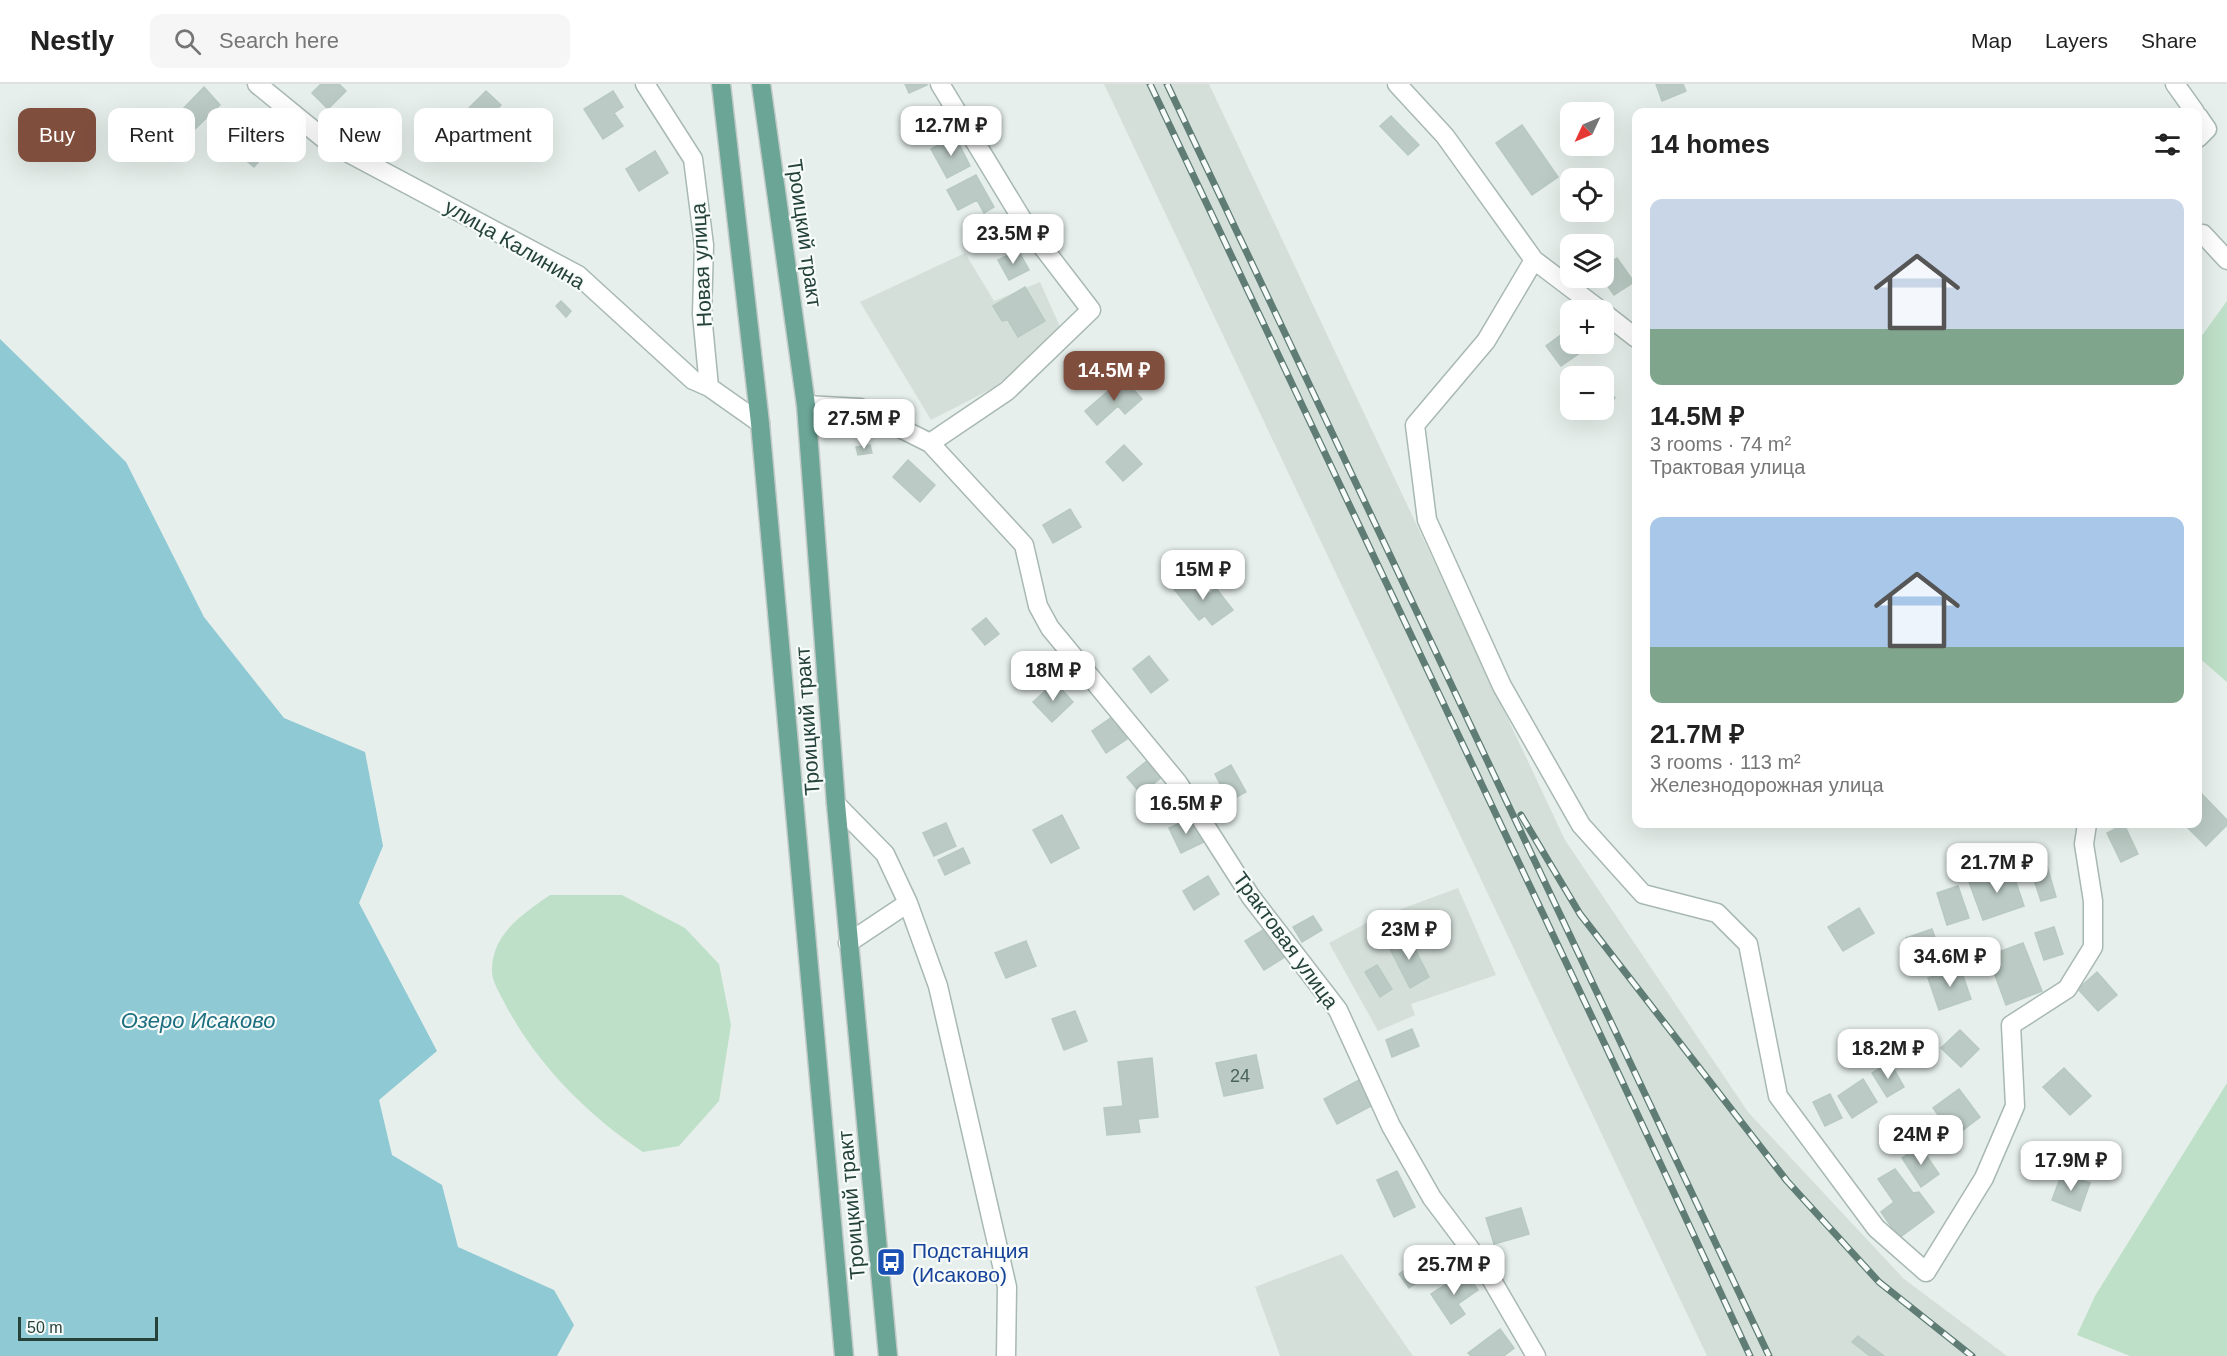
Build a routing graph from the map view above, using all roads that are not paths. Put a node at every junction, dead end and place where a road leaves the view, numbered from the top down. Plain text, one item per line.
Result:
1 (257, 84) edge
2 (645, 84) edge
3 (721, 84) edge
4 (761, 84) edge
5 (940, 84) edge
6 (1397, 84) edge
7 (2175, 84) edge
8 (2192, 108) edge
9 (2202, 122) edge
10 (2202, 134) edge
11 (2202, 234) edge
12 (1534, 260) junction
13 (2227, 260) edge
14 (1586, 300) edge
15 (1614, 321) edge
16 (1632, 335) edge
17 (709, 387) junction
18 (806, 405) junction
19 (760, 423) junction
20 (930, 443) junction
21 (836, 804) junction
22 (2087, 828) edge
23 (908, 903) junction
24 (848, 943) junction
25 (844, 1356) edge
26 (888, 1356) edge
27 (1006, 1356) edge
28 (1536, 1356) edge

1 - 17 street, улица Калинина
2 - 17 street, Новая улица
3 - 19 main road, Троицкий тракт
4 - 18 main road, Троицкий тракт
5 - 20 street
6 - 12 street
7 - 8 street
9 - 10 street
11 - 13 street
12 - 14 street
12 - 22 street
15 - 16 street
17 - 19 street, улица Калинина
18 - 20 street
18 - 21 main road, Троицкий тракт
19 - 25 main road, Троицкий тракт
20 - 28 street, Трактовая улица
21 - 23 street
21 - 24 main road, Троицкий тракт
23 - 24 street
23 - 27 street
24 - 26 main road, Троицкий тракт

